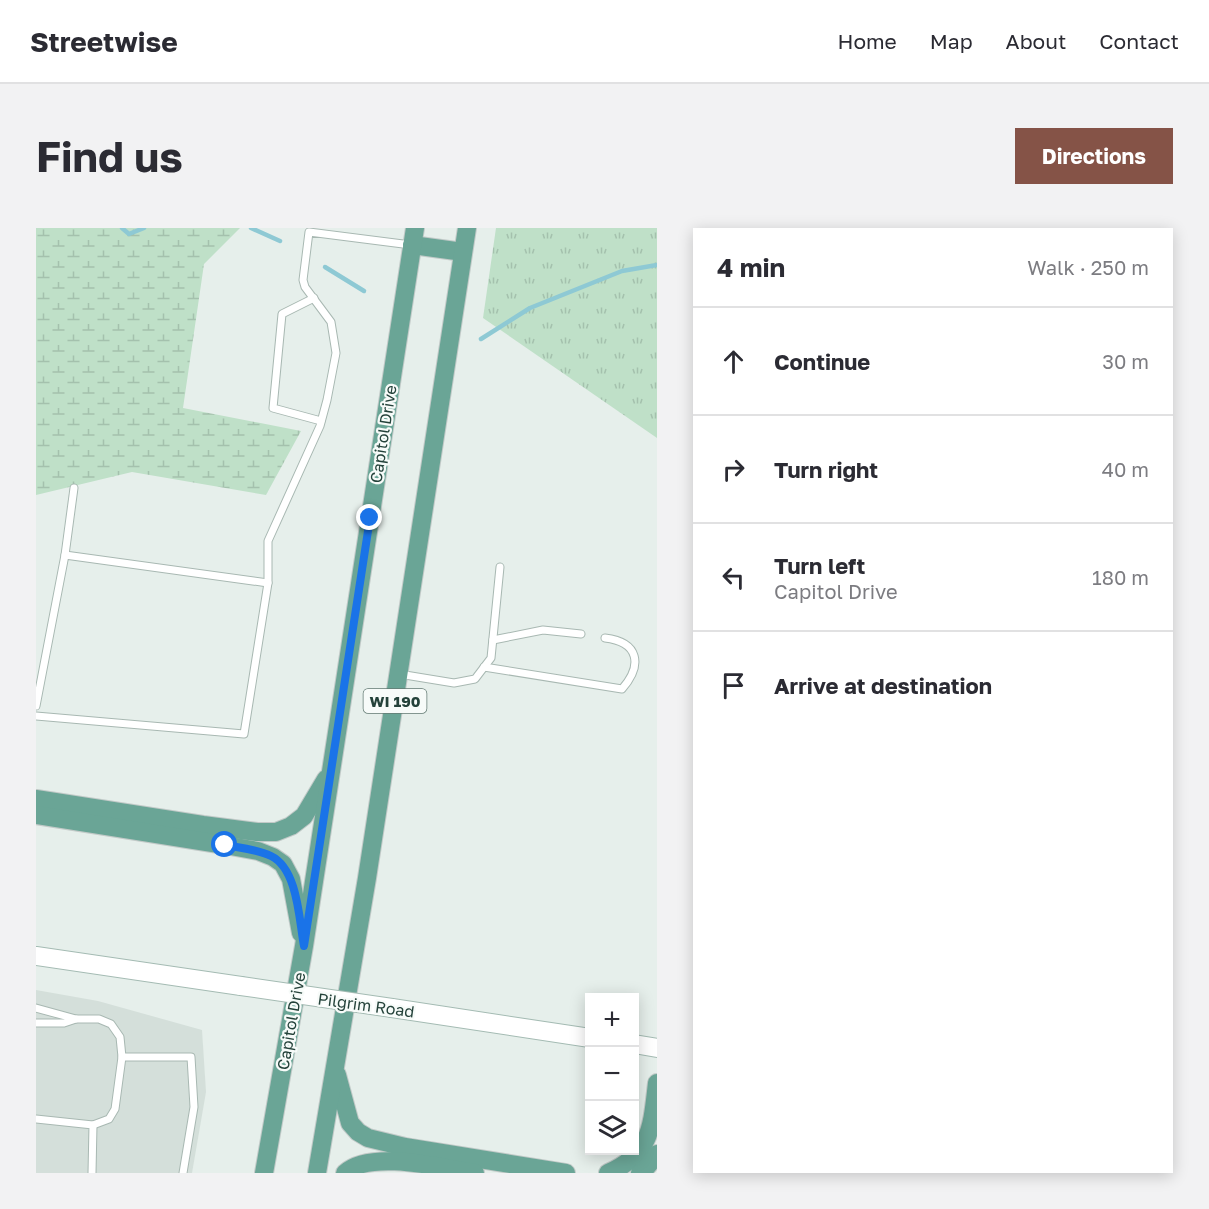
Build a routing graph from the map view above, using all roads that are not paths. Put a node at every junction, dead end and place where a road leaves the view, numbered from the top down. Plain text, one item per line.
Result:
1 (466, 228) edge
2 (414, 237) edge
3 (463, 252) junction
4 (314, 298) junction
5 (321, 422) junction
6 (74, 488) dead end
7 (65, 555) junction
8 (500, 567) dead end
9 (268, 583) junction
10 (581, 634) dead end
11 (605, 638) dead end
12 (493, 640) junction
13 (484, 667) junction
14 (399, 674) junction
15 (36, 706) edge
16 (36, 716) edge
17 (332, 770) junction
18 (36, 799) edge
19 (36, 816) edge
20 (304, 946) junction
21 (36, 956) edge
22 (36, 1008) edge
23 (76, 1019) junction
24 (36, 1023) edge
25 (585, 1037) edge
26 (639, 1045) edge
27 (657, 1048) edge
28 (122, 1057) junction
29 (335, 1066) junction
30 (657, 1083) edge
31 (36, 1119) edge
32 (93, 1125) junction
33 (657, 1154) edge
34 (92, 1173) edge
35 (183, 1173) edge
36 (264, 1173) edge
37 (317, 1173) edge
38 (345, 1173) edge
39 (475, 1173) edge
40 (566, 1173) edge
41 (608, 1173) edge
42 (640, 1173) edge

1 - 3 main road, WI 190
2 - 3 main road
2 - 4 lane
2 - 17 main road, Capitol Drive / WI 190
3 - 14 main road, WI 190
4 - 5 lane
4 - 5 lane
5 - 9 lane
6 - 7 lane
7 - 9 lane
7 - 15 lane
8 - 12 lane
9 - 16 lane
10 - 12 lane
11 - 13 lane
12 - 13 lane
13 - 14 lane
14 - 29 main road, WI 190
17 - 18 main road
17 - 20 main road, Capitol Drive / WI 190
19 - 20 main road
20 - 36 main road, Capitol Drive / WI 190
21 - 25 main road, Pilgrim Road, bridge
22 - 23 lane
23 - 24 lane
23 - 28 lane
26 - 27 main road
28 - 32 lane
28 - 35 lane
29 - 37 main road, WI 190
29 - 40 main road
30 - 41 main road
31 - 32 lane
32 - 34 lane
33 - 42 main road
38 - 39 main road

